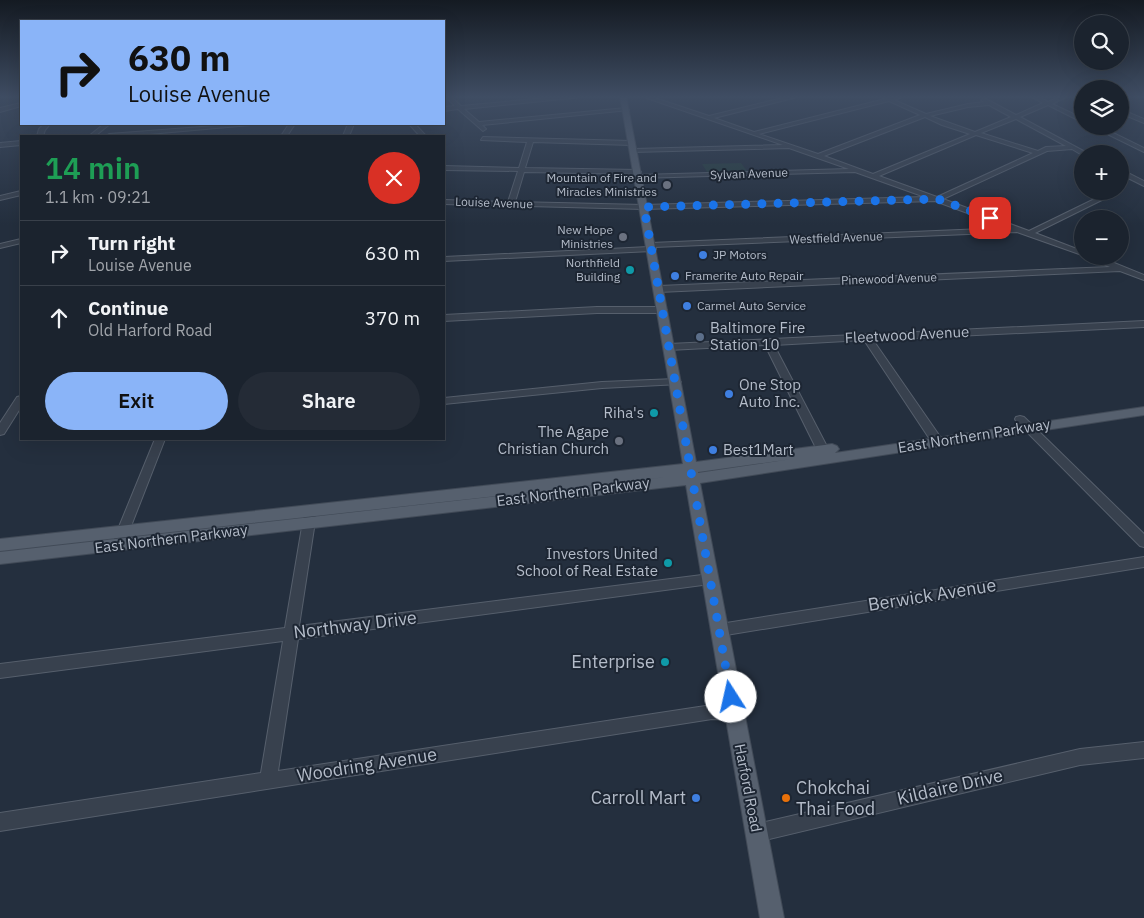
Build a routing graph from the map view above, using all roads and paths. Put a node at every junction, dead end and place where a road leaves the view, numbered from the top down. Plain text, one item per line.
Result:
1 (483, 139) dead end
2 (631, 139) edge
3 (769, 139) edge
4 (865, 139) edge
5 (963, 139) edge
6 (991, 139) edge
7 (1058, 139) edge
8 (1121, 139) edge
9 (491, 140) joint
10 (530, 140) junction
11 (20, 144) edge
12 (0, 145) edge
13 (633, 147) junction
14 (793, 147) junction
15 (1073, 147) joint
16 (1144, 150) edge
17 (1039, 153) junction
18 (818, 156) junction
19 (445, 168) edge
20 (520, 169) junction
21 (859, 171) junction
22 (638, 175) junction
23 (1129, 175) edge
24 (873, 176) junction
25 (1143, 182) edge
26 (1129, 187) edge
27 (20, 193) edge
28 (0, 198) edge
29 (938, 199) junction
30 (1100, 200) edge
31 (445, 202) edge
32 (511, 204) junction
33 (644, 207) junction
34 (1021, 230) junction
35 (1030, 233) junction
36 (20, 241) edge
37 (0, 246) edge
38 (651, 247) junction
39 (1074, 250) edge
40 (445, 259) edge
41 (1112, 265) edge
42 (1120, 268) junction
43 (1144, 278) edge
44 (659, 289) junction
45 (663, 310) junction
46 (445, 318) edge
47 (1144, 324) edge
48 (866, 337) junction
49 (768, 342) junction
50 (669, 347) junction
51 (676, 382) junction
52 (20, 401) edge
53 (445, 401) edge
54 (1144, 402) edge
55 (1144, 411) edge
56 (1024, 424) junction
57 (0, 431) edge
58 (934, 437) junction
59 (160, 440) edge
60 (825, 455) junction
61 (691, 474) junction
62 (310, 517) junction
63 (120, 538) junction
64 (1144, 542) edge
65 (0, 545) edge
66 (0, 558) edge
67 (1144, 562) edge
68 (710, 579) junction
69 (720, 630) junction
70 (292, 633) junction
71 (0, 671) edge
72 (734, 713) junction
73 (1144, 750) edge
74 (268, 780) junction
75 (0, 822) edge
76 (757, 832) junction
77 (772, 918) edge

1 - 9 street
2 - 13 main road, Harford Road
3 - 14 street
4 - 18 street
5 - 24 street
6 - 17 street
7 - 15 street
8 - 16 street
9 - 10 street
10 - 13 street
10 - 20 street
11 - 12 street
13 - 14 street
13 - 22 main road, Harford Road
14 - 18 street
15 - 17 street, Louise Avenue
17 - 29 street, Louise Avenue
18 - 21 street
19 - 20 street, Sylvan Avenue
20 - 22 street, Sylvan Avenue
20 - 32 street
21 - 22 street, Sylvan Avenue
21 - 24 street
22 - 33 main road, Harford Road
23 - 25 street
24 - 29 street
25 - 26 street
27 - 28 street
29 - 33 street, Louise Avenue
29 - 34 street
30 - 35 street
31 - 32 street, Louise Avenue
32 - 33 street, Louise Avenue
33 - 38 main road, Harford Road
34 - 35 street
34 - 38 street, Westfield Avenue
35 - 39 street
36 - 37 street
38 - 40 street, Westfield Avenue
38 - 44 main road, Harford Road
41 - 42 street
42 - 43 street
42 - 44 street, Pinewood Avenue
44 - 45 main road, Harford Road
45 - 46 street
45 - 50 main road, Harford Road
47 - 48 street, Fleetwood Avenue
48 - 49 street, Fleetwood Avenue
48 - 58 street
49 - 50 street, Fleetwood Avenue
49 - 60 street
50 - 51 main road, Harford Road
51 - 53 street
51 - 61 main road, Harford Road
52 - 57 street
54 - 56 main road, East Northern Parkway
55 - 56 main road, East Northern Parkway
56 - 58 main road, East Northern Parkway
56 - 64 street
58 - 60 main road, East Northern Parkway
59 - 63 street
60 - 61 main road, East Northern Parkway
61 - 62 main road, East Northern Parkway
61 - 68 main road, Harford Road
62 - 63 main road, East Northern Parkway
62 - 70 street
63 - 65 main road, East Northern Parkway
63 - 66 main road, East Northern Parkway
67 - 69 street, Berwick Avenue
68 - 69 main road, Harford Road
68 - 70 street, Northway Drive
69 - 72 main road, Harford Road
70 - 71 street, Northway Drive
70 - 74 street
72 - 74 street, Woodring Avenue
72 - 76 main road, Harford Road
73 - 76 street, Kildaire Drive
74 - 75 street, Woodring Avenue
76 - 77 main road, Harford Road

